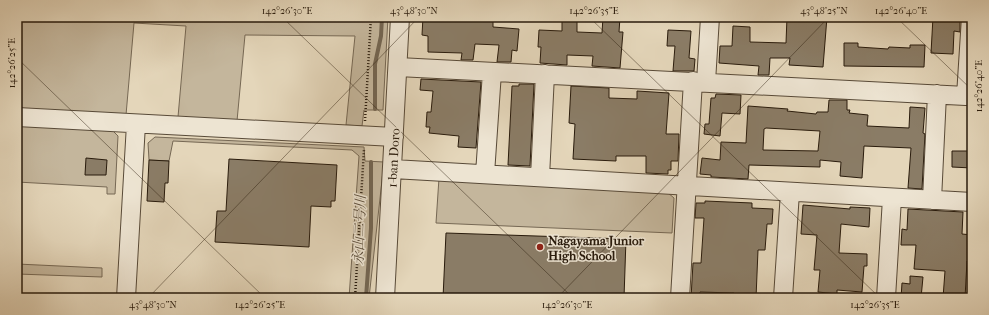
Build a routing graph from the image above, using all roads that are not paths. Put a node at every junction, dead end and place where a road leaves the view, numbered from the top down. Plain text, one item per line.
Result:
1 (400, 17) edge
2 (710, 17) edge
3 (971, 17) edge
4 (398, 68) junction
5 (492, 72) junction
6 (545, 74) junction
7 (700, 82) junction
8 (937, 94) junction
9 (17, 117) edge
10 (136, 124) junction
11 (394, 137) junction
12 (393, 168) junction
13 (486, 174) junction
14 (540, 177) junction
15 (686, 186) junction
16 (790, 192) junction
17 (892, 198) junction
18 (932, 200) junction
19 (972, 202) edge
20 (126, 298) edge
21 (385, 298) edge
22 (680, 298) edge
23 (783, 298) edge
24 (886, 298) edge

1 - 4 street, 1-ban Doro
2 - 7 street
3 - 8 street
4 - 5 street
4 - 11 street, 1-ban Doro
5 - 6 street
5 - 13 street
6 - 7 street
6 - 14 street
7 - 8 street
7 - 15 street
8 - 18 street
9 - 10 street
10 - 11 street
10 - 20 street
11 - 12 street, 1-ban Doro
12 - 13 street
12 - 21 street, 1-ban Doro
13 - 14 street
14 - 15 street
15 - 16 street
15 - 22 street
16 - 17 street
16 - 23 street
17 - 18 street
17 - 24 street
18 - 19 street

